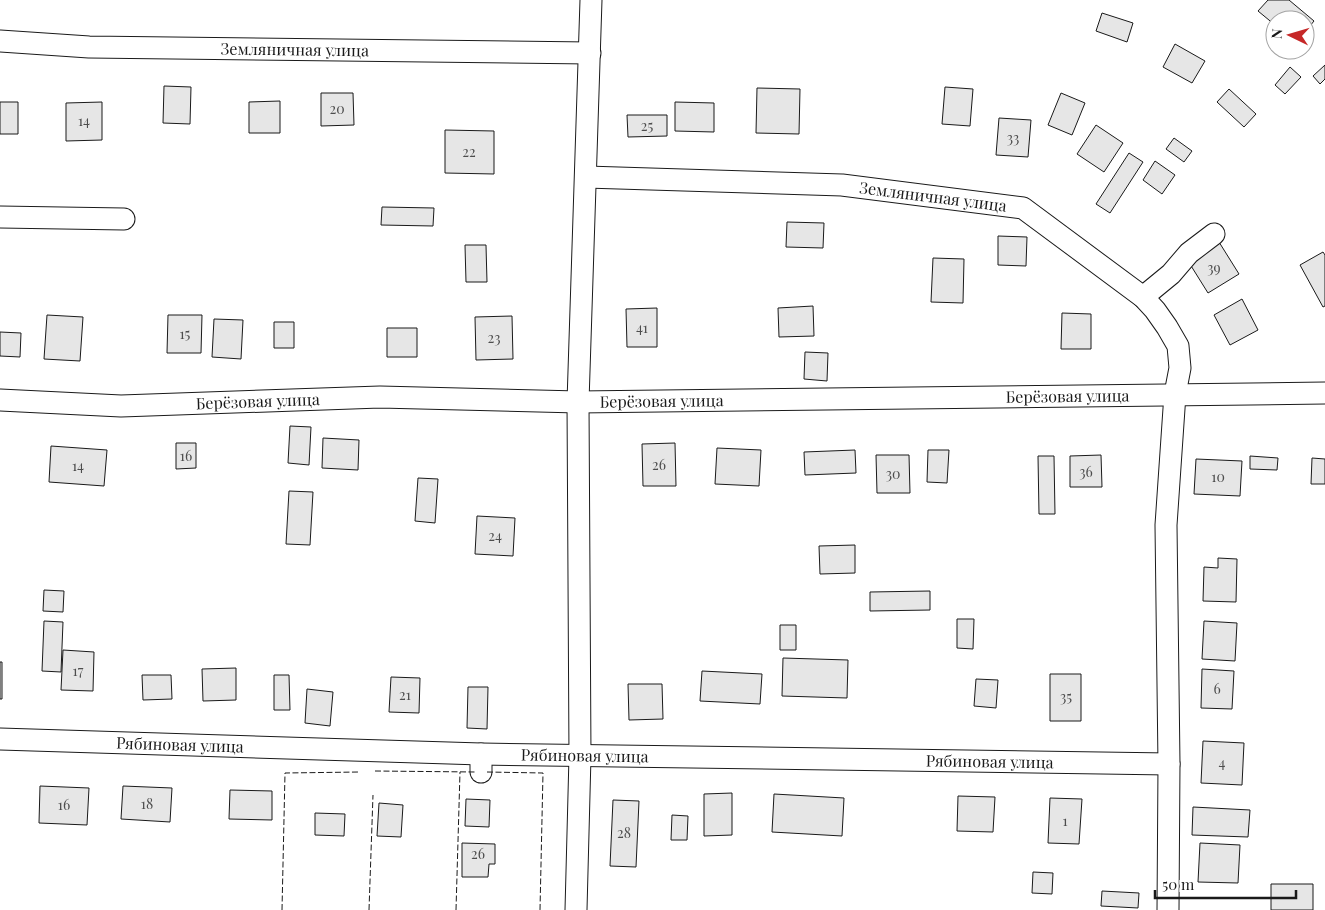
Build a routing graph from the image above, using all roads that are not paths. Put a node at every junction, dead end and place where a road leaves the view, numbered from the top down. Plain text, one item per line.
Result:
1 (591, 0) edge
2 (0, 41) edge
3 (590, 53) junction
4 (586, 177) junction
5 (0, 217) edge
6 (124, 219) dead end
7 (1214, 234) dead end
8 (1142, 297) junction
9 (1325, 393) edge
10 (1175, 394) junction
11 (0, 400) edge
12 (578, 402) junction
13 (0, 739) edge
14 (580, 756) junction
15 (1169, 764) junction
16 (576, 910) edge
17 (1168, 910) edge

1 - 3 street
2 - 3 street, Земляничная улица
3 - 4 street
4 - 8 street, Земляничная улица
4 - 12 street
5 - 6 street
7 - 8 street
8 - 10 street, Земляничная улица
9 - 10 street, Берёзовая улица
10 - 12 street, Берёзовая улица
10 - 15 street, Земляничная улица
11 - 12 street, Берёзовая улица
12 - 14 street
13 - 14 street, Рябиновая улица
14 - 15 street, Рябиновая улица
14 - 16 street
15 - 17 street, Земляничная улица

